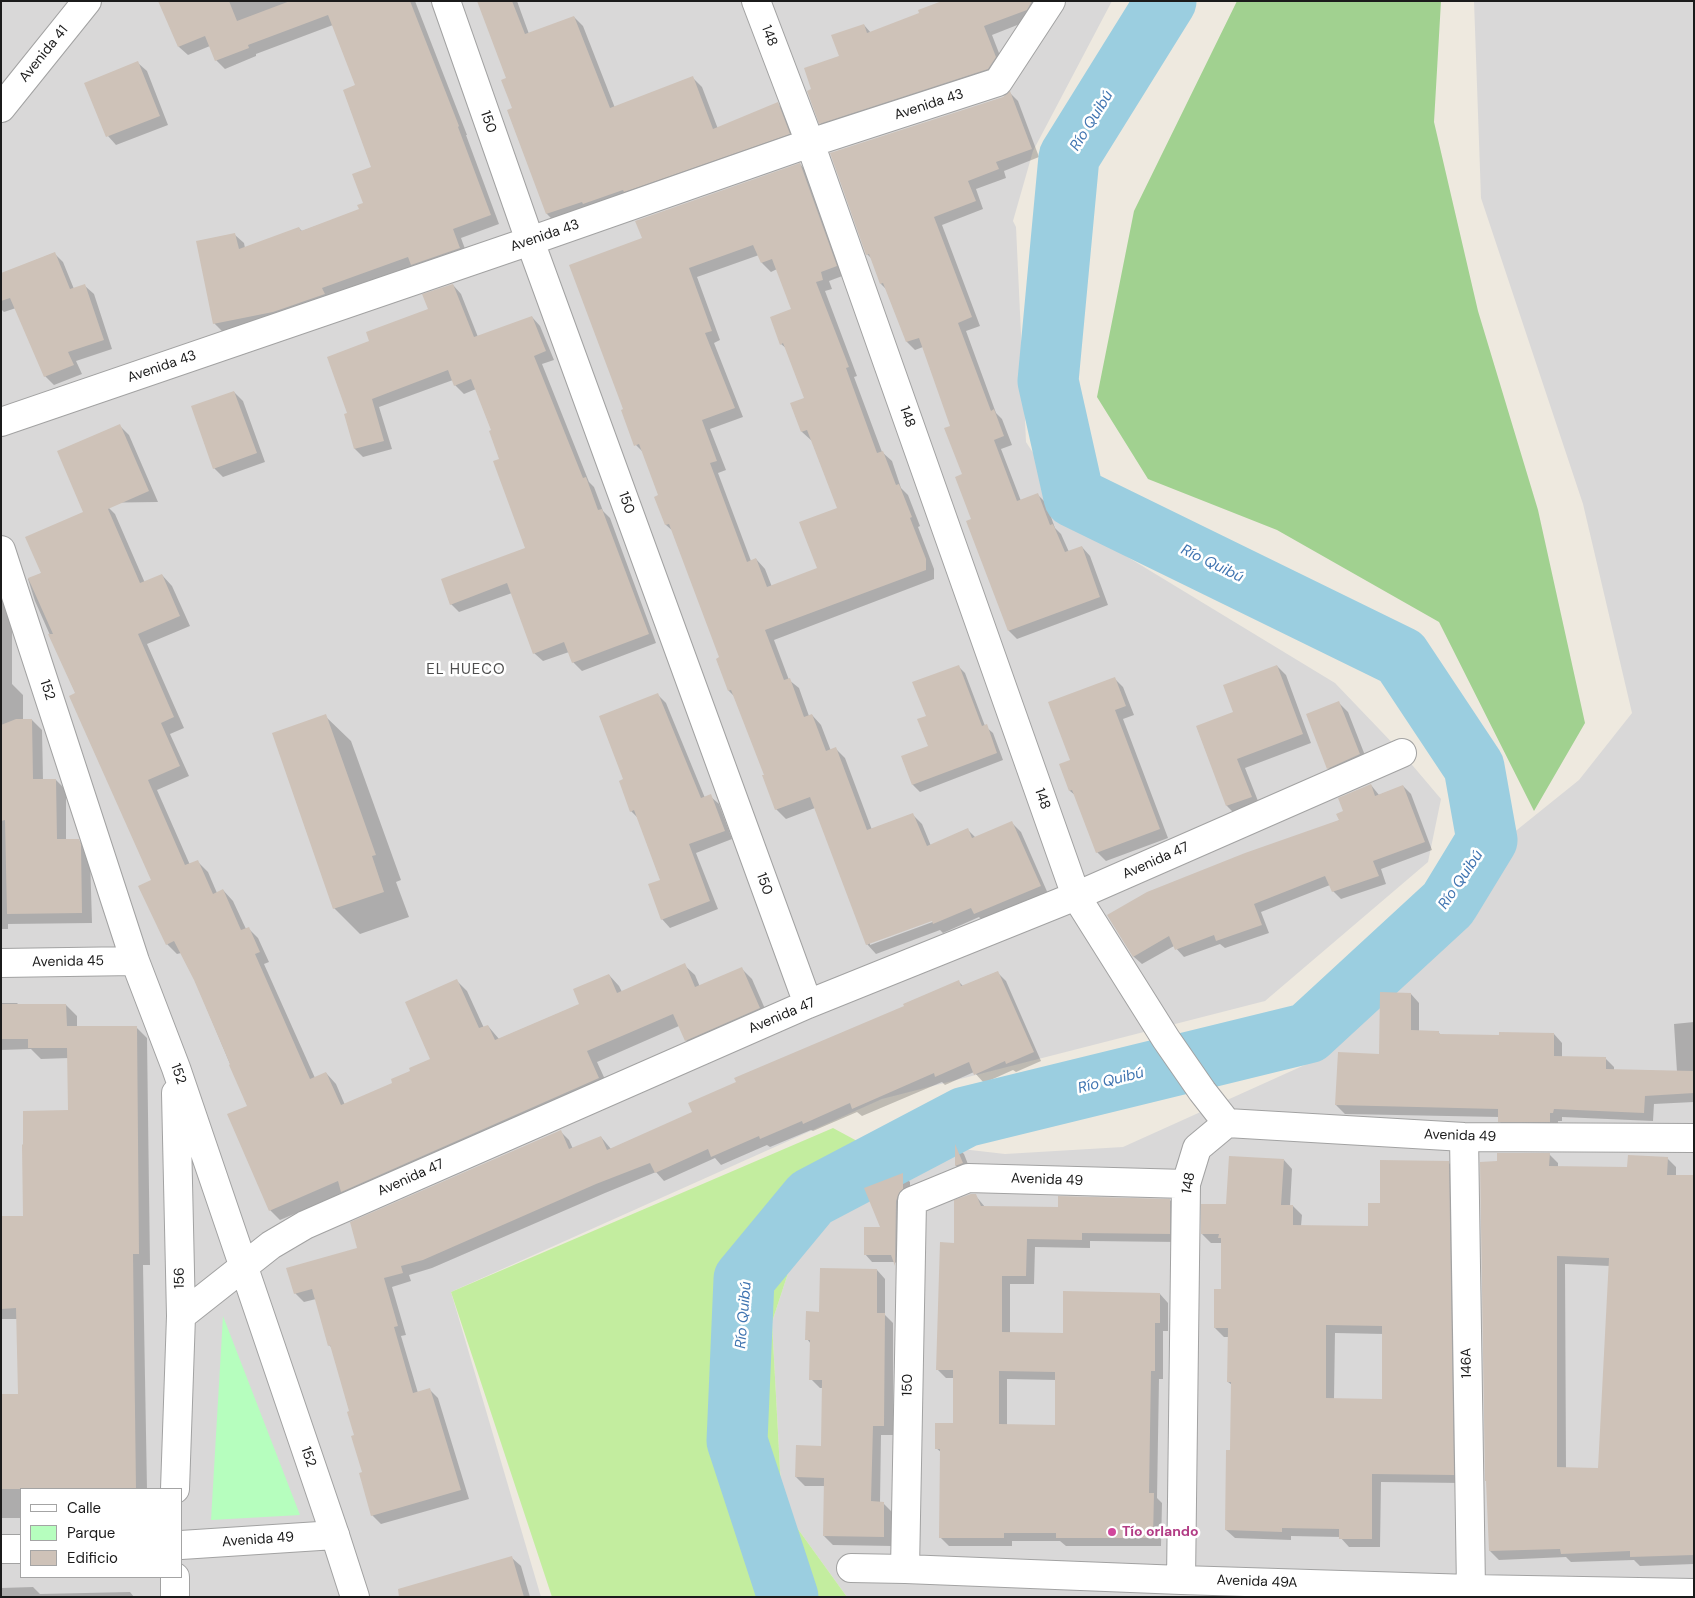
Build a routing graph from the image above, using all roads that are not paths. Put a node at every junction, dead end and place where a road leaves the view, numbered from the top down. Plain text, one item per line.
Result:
1 (87, 1) edge
2 (446, 1) edge
3 (756, 1) edge
4 (1051, 1) edge
5 (1, 108) edge
6 (810, 143) junction
7 (530, 241) junction
8 (1, 422) edge
9 (1, 550) edge
10 (1402, 753) dead end
11 (1076, 896) junction
12 (135, 961) junction
13 (1, 963) edge
14 (808, 1004) junction
15 (176, 1068) junction
16 (1227, 1123) junction
17 (1464, 1137) junction
18 (1694, 1138) edge
19 (1186, 1184) junction
20 (912, 1201) joint
21 (244, 1266) junction
22 (181, 1316) junction
23 (176, 1488) edge
24 (335, 1535) junction
25 (182, 1545) edge
26 (1, 1549) edge
27 (20, 1549) edge
28 (851, 1568) dead end
29 (905, 1569) junction
30 (174, 1578) edge
31 (1181, 1580) junction
32 (1471, 1589) junction
33 (1694, 1593) edge
34 (175, 1597) edge
35 (355, 1597) edge

1 - 5 street, Avenida 41
2 - 7 street, 150
3 - 6 street, 148
4 - 6 street, Avenida 43
6 - 7 street, Avenida 43
6 - 11 street, 148
7 - 8 street, Avenida 43
7 - 14 street, 150
9 - 12 street, 152
10 - 11 street, Avenida 47
11 - 14 street, Avenida 47
11 - 16 street, 148
12 - 13 street, Avenida 45
12 - 15 street, 152
14 - 21 street, Avenida 47
15 - 21 street, 152
15 - 22 street, 156
16 - 17 street, Avenida 49
16 - 19 street, 148
17 - 18 street, Avenida 49
17 - 32 street, 146A
19 - 20 street, Avenida 49
19 - 31 street, 148
20 - 29 street, 150
21 - 22 street, Avenida 47
21 - 24 street, 152
22 - 23 street, 156
24 - 25 street, Avenida 49
24 - 35 street, 152
26 - 27 street
28 - 29 street, Avenida 49A
29 - 31 street, Avenida 49A
30 - 34 street
31 - 32 street, Avenida 49A
32 - 33 street, Avenida 49A

